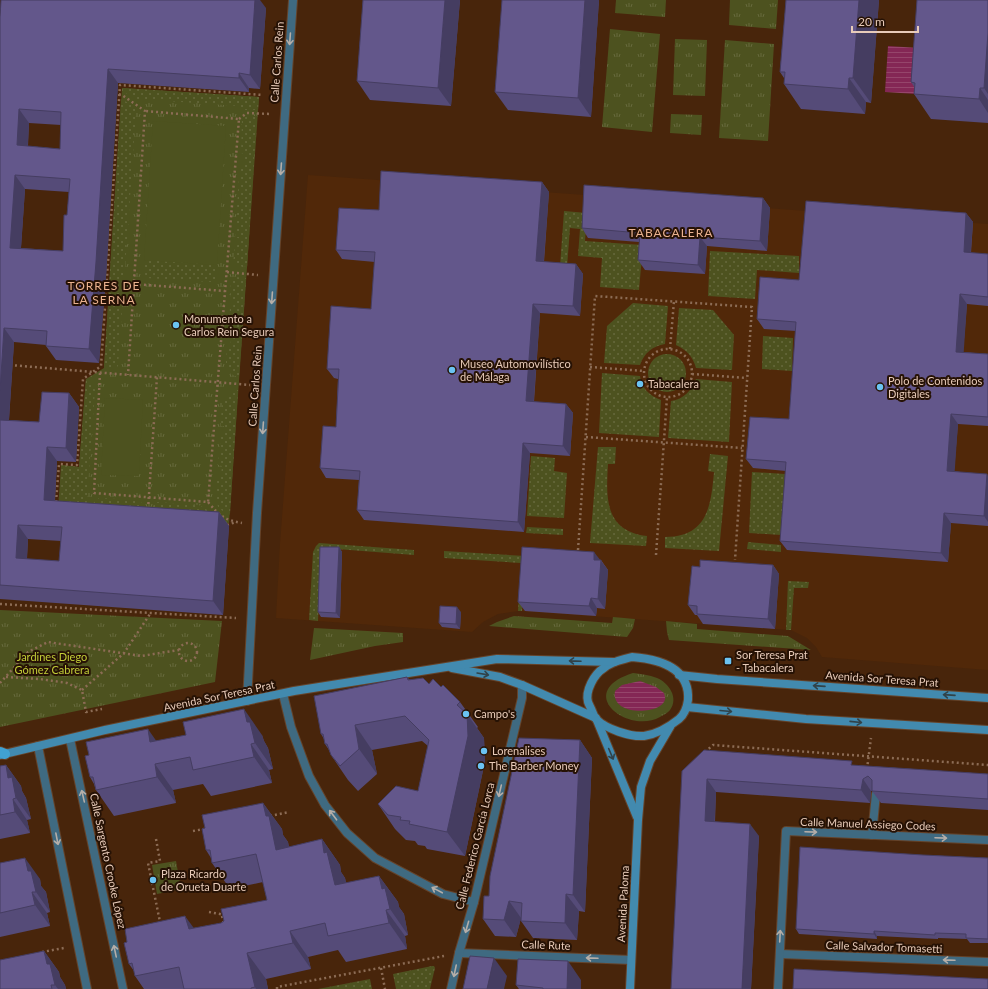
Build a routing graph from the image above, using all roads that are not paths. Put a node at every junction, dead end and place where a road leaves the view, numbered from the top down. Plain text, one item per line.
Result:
1 (293, 0) edge
2 (614, 662) junction
3 (445, 667) junction
4 (680, 675) junction
5 (522, 685) junction
6 (283, 694) junction
7 (988, 698) edge
8 (246, 701) junction
9 (687, 707) junction
10 (596, 718) junction
11 (670, 726) junction
12 (988, 730) edge
13 (70, 738) junction
14 (38, 746) junction
15 (2, 754) edge
16 (876, 794) edge
17 (638, 820) junction
18 (872, 835) junction
19 (988, 840) edge
20 (474, 902) junction
21 (459, 953) junction
22 (780, 954) junction
23 (631, 960) junction
24 (988, 962) edge
25 (87, 989) edge
26 (123, 989) edge
27 (451, 989) edge
28 (630, 989) edge
29 (778, 989) edge

1 -> 8 street, Calle Carlos Rein
2 -> 3 main road, Avenida Sor Teresa Prat
2 - 4 main road
2 - 10 main road
3 -> 5 main road, Avenida Sor Teresa Prat
3 - 6 main road, Avenida Sor Teresa Prat
7 -> 4 main road, Avenida Sor Teresa Prat
4 - 9 main road
5 - 10 main road, Avenida Sor Teresa Prat
5 -> 20 street, Calle Federico García Lorca
6 - 8 main road, Avenida Sor Teresa Prat
20 -> 6 street
8 - 13 main road, Avenida Sor Teresa Prat
9 - 11 main road
9 -> 12 main road
10 - 11 main road
10 -> 17 main road, Avenida Paloma
11 - 17 main road, Avenida Paloma
13 - 14 main road, Avenida Sor Teresa Prat
26 -> 13 street, Calle Sargento Crooke López
14 - 15 main road, Avenida Sor Teresa Prat
14 -> 25 street
16 - 18 street
17 - 23 main road, Avenida Paloma
18 -> 19 street, Calle Manuel Assiego Codes
22 -> 18 street, Calle Manuel Assiego Codes
20 -> 21 street, Calle Federico García Lorca
23 -> 21 street, Calle Rute
21 -> 27 street, Calle Federico García Lorca
24 -> 22 street, Calle Salvador Tomasetti
22 - 29 street, Calle Manuel Assiego Codes
23 - 28 main road, Avenida Paloma

